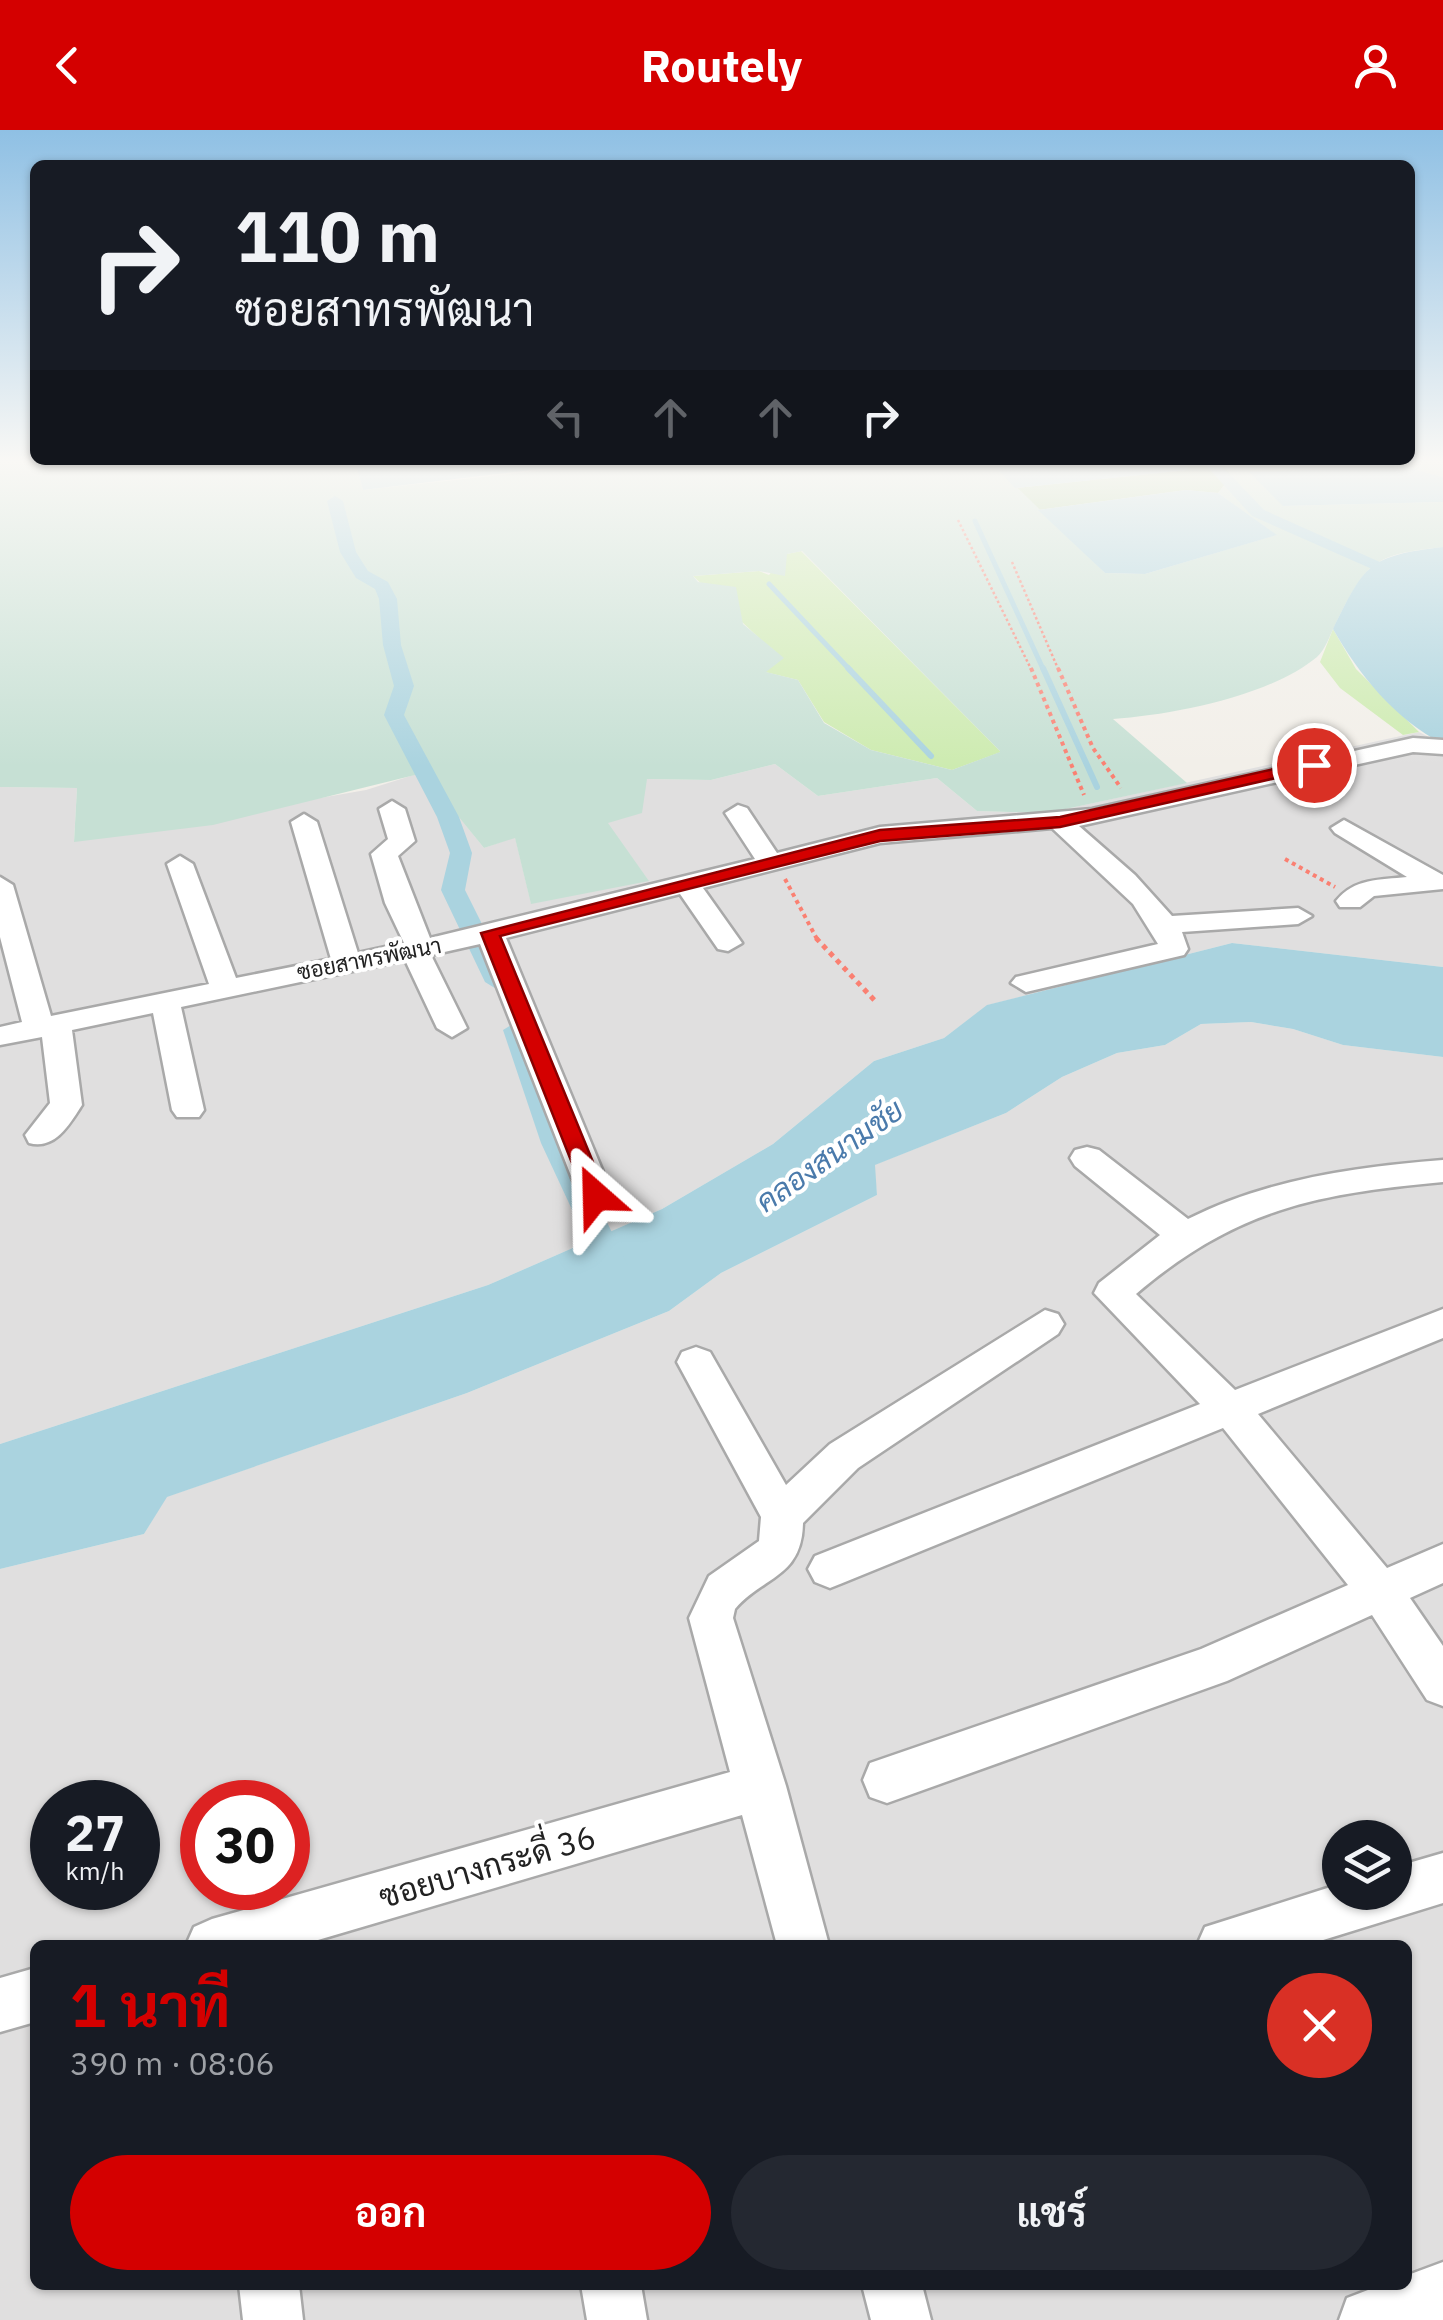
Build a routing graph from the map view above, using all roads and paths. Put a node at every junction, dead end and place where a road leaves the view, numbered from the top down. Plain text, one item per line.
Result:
1 (979, 563) edge
2 (1013, 563) edge
3 (1443, 747) edge
4 (1141, 805) junction
5 (392, 809) dead end
6 (738, 812) dead end
7 (1092, 816) junction
8 (304, 822) dead end
9 (1060, 822) junction
10 (1344, 828) dead end
11 (1285, 858) dead end
12 (773, 862) junction
13 (180, 864) dead end
14 (1439, 882) edge
15 (686, 883) junction
16 (0, 886) edge
17 (1350, 901) joint
18 (1298, 916) dead end
19 (1162, 925) junction
20 (482, 935) junction
21 (728, 943) dead end
22 (417, 948) junction
23 (346, 962) junction
24 (1026, 982) dead end
25 (226, 988) junction
26 (165, 1000) junction
27 (878, 1003) dead end
28 (47, 1026) junction
29 (452, 1028) dead end
30 (0, 1036) edge
31 (188, 1110) dead end
32 (40, 1135) dead end
33 (1087, 1158) dead end
34 (1443, 1171) edge
35 (596, 1196) dead end
36 (1185, 1236) junction
37 (1045, 1324) dead end
38 (1443, 1324) edge
39 (696, 1362) dead end
40 (1232, 1411) junction
41 (782, 1516) junction
42 (1443, 1563) edge
43 (830, 1568) dead end
44 (1382, 1594) junction
45 (1443, 1684) edge
46 (886, 1780) dead end
47 (762, 1786) junction
48 (1443, 1878) edge
49 (237, 1940) edge
50 (802, 1940) edge
51 (1239, 1940) edge
52 (30, 1996) edge
53 (0, 2005) edge
54 (270, 2290) edge
55 (612, 2290) edge
56 (893, 2290) edge
57 (1443, 2292) edge
58 (273, 2320) edge
59 (617, 2320) edge
60 (901, 2320) edge
61 (1369, 2320) edge

1 - 7 path
2 - 4 path
3 - 4 street, ซอยสาทรพัฒนา
4 - 7 street, ซอยสาทรพัฒนา
5 - 22 street
6 - 12 street
7 - 9 street, ซอยสาทรพัฒนา
8 - 23 street
9 - 12 street, ซอยสาทรพัฒนา
9 - 19 street
10 - 14 street
11 - 17 path
12 - 15 street, ซอยสาทรพัฒนา
12 - 27 path
13 - 25 street
14 - 17 street
15 - 20 street, ซอยสาทรพัฒนา
15 - 21 street
16 - 28 street
18 - 19 street
19 - 24 street
20 - 22 street, ซอยสาทรพัฒนา
20 - 35 street
22 - 23 street, ซอยสาทรพัฒนา
22 - 29 street
23 - 25 street, ซอยสาทรพัฒนา
25 - 26 street, ซอยสาทรพัฒนา
26 - 28 street, ซอยสาทรพัฒนา
26 - 31 street
28 - 30 street, ซอยสาทรพัฒนา
28 - 32 street
33 - 36 street
34 - 36 street
36 - 40 street
37 - 41 street
38 - 40 street
39 - 41 street
40 - 43 street
40 - 44 street
41 - 47 street
42 - 44 street
44 - 45 street
44 - 46 street
47 - 49 street, ซอยบางกระดี่ 36
47 - 50 street
48 - 51 street
52 - 53 street
54 - 58 street
55 - 59 street
56 - 60 street
57 - 61 street

